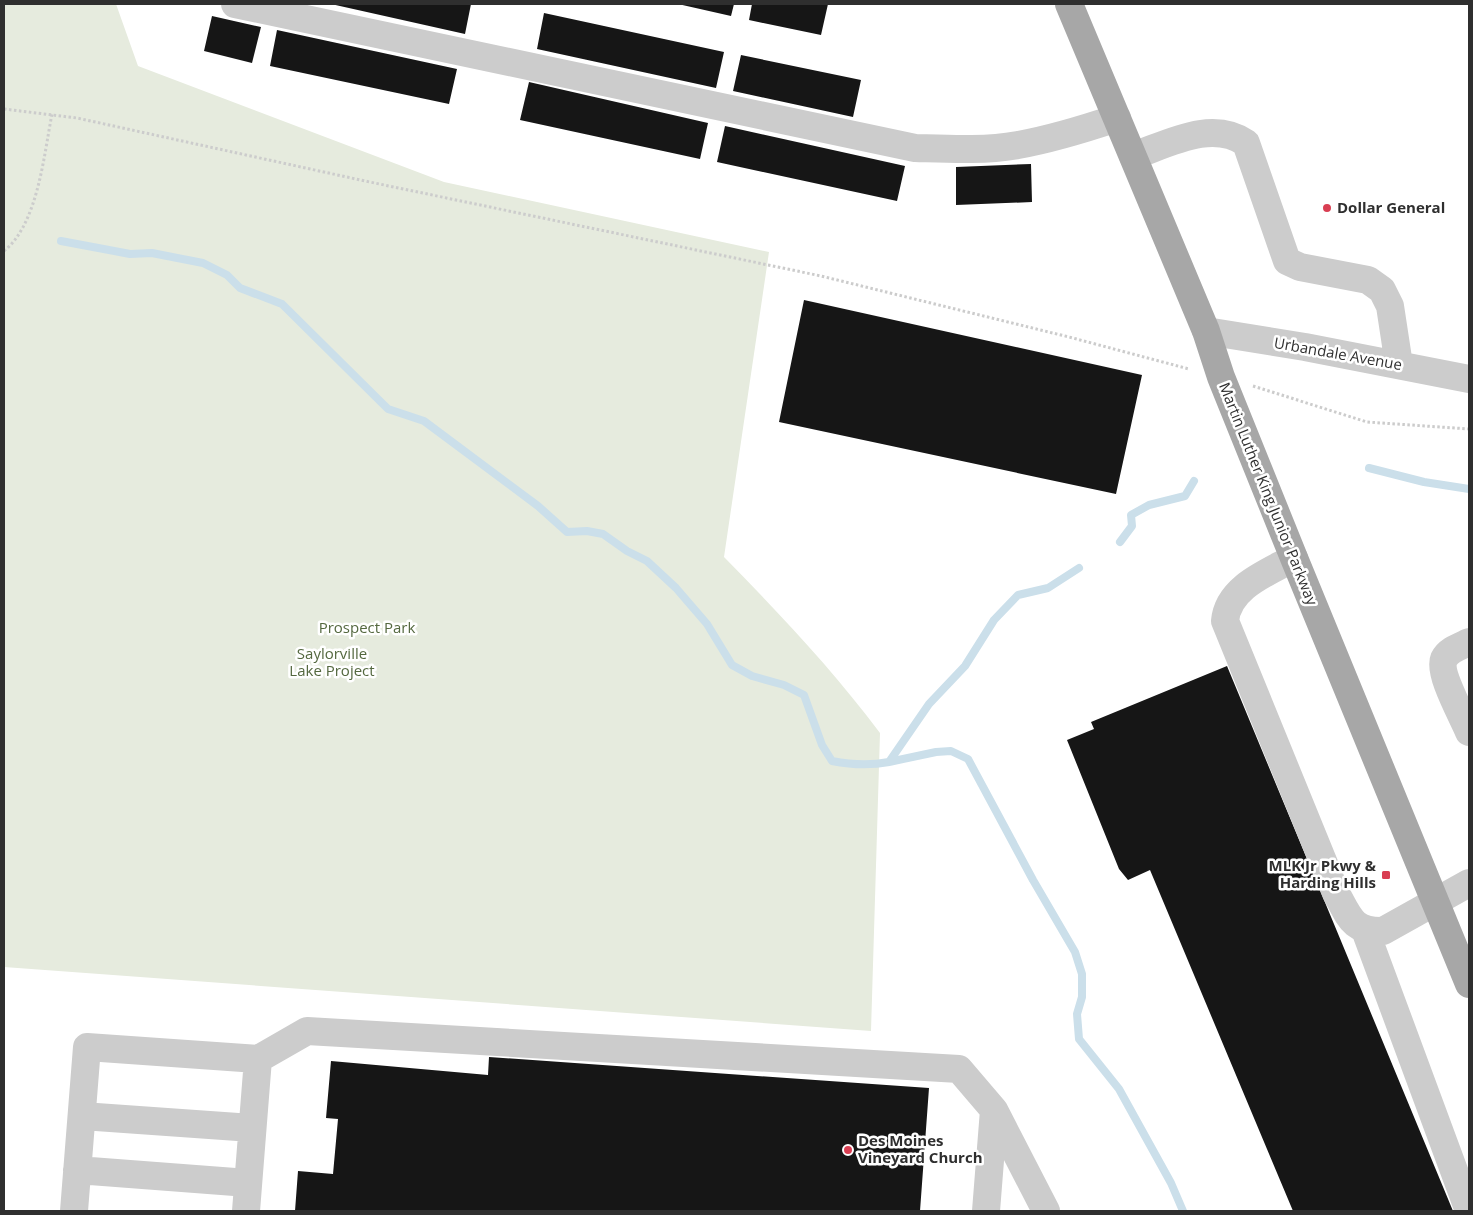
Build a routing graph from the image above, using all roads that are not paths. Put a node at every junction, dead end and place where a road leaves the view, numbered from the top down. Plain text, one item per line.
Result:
1 (235, 4) edge
2 (1069, 4) edge
3 (1117, 118) junction
4 (1133, 156) junction
5 (1206, 331) junction
6 (1399, 365) junction
7 (1469, 379) edge
8 (1294, 558) junction
9 (1469, 642) edge
10 (1469, 732) edge
11 (1469, 883) edge
12 (1435, 902) junction
13 (1365, 930) junction
14 (1469, 984) edge
15 (258, 1059) junction
16 (994, 1110) junction
17 (82, 1116) junction
18 (252, 1128) junction
19 (78, 1170) junction
20 (248, 1184) junction
21 (74, 1211) edge
22 (246, 1211) edge
23 (986, 1211) edge
24 (1046, 1211) edge
25 (1469, 1211) edge

1 - 3 street
2 - 3 main road, Martin Luther King Junior Parkway
3 - 4 main road, Martin Luther King Junior Parkway
4 - 5 main road, Martin Luther King Junior Parkway
4 - 6 street
5 - 6 street, Urbandale Avenue
5 - 8 main road, Martin Luther King Junior Parkway
6 - 7 street, Urbandale Avenue
8 - 12 main road, Martin Luther King Junior Parkway
8 - 13 street
9 - 10 street
11 - 12 street
12 - 13 street
12 - 14 main road, Martin Luther King Junior Parkway
13 - 25 street
15 - 16 street
15 - 17 street
15 - 18 street
16 - 23 street
16 - 24 street
17 - 18 street
17 - 19 street
18 - 20 street
19 - 20 street
19 - 21 street
20 - 22 street

